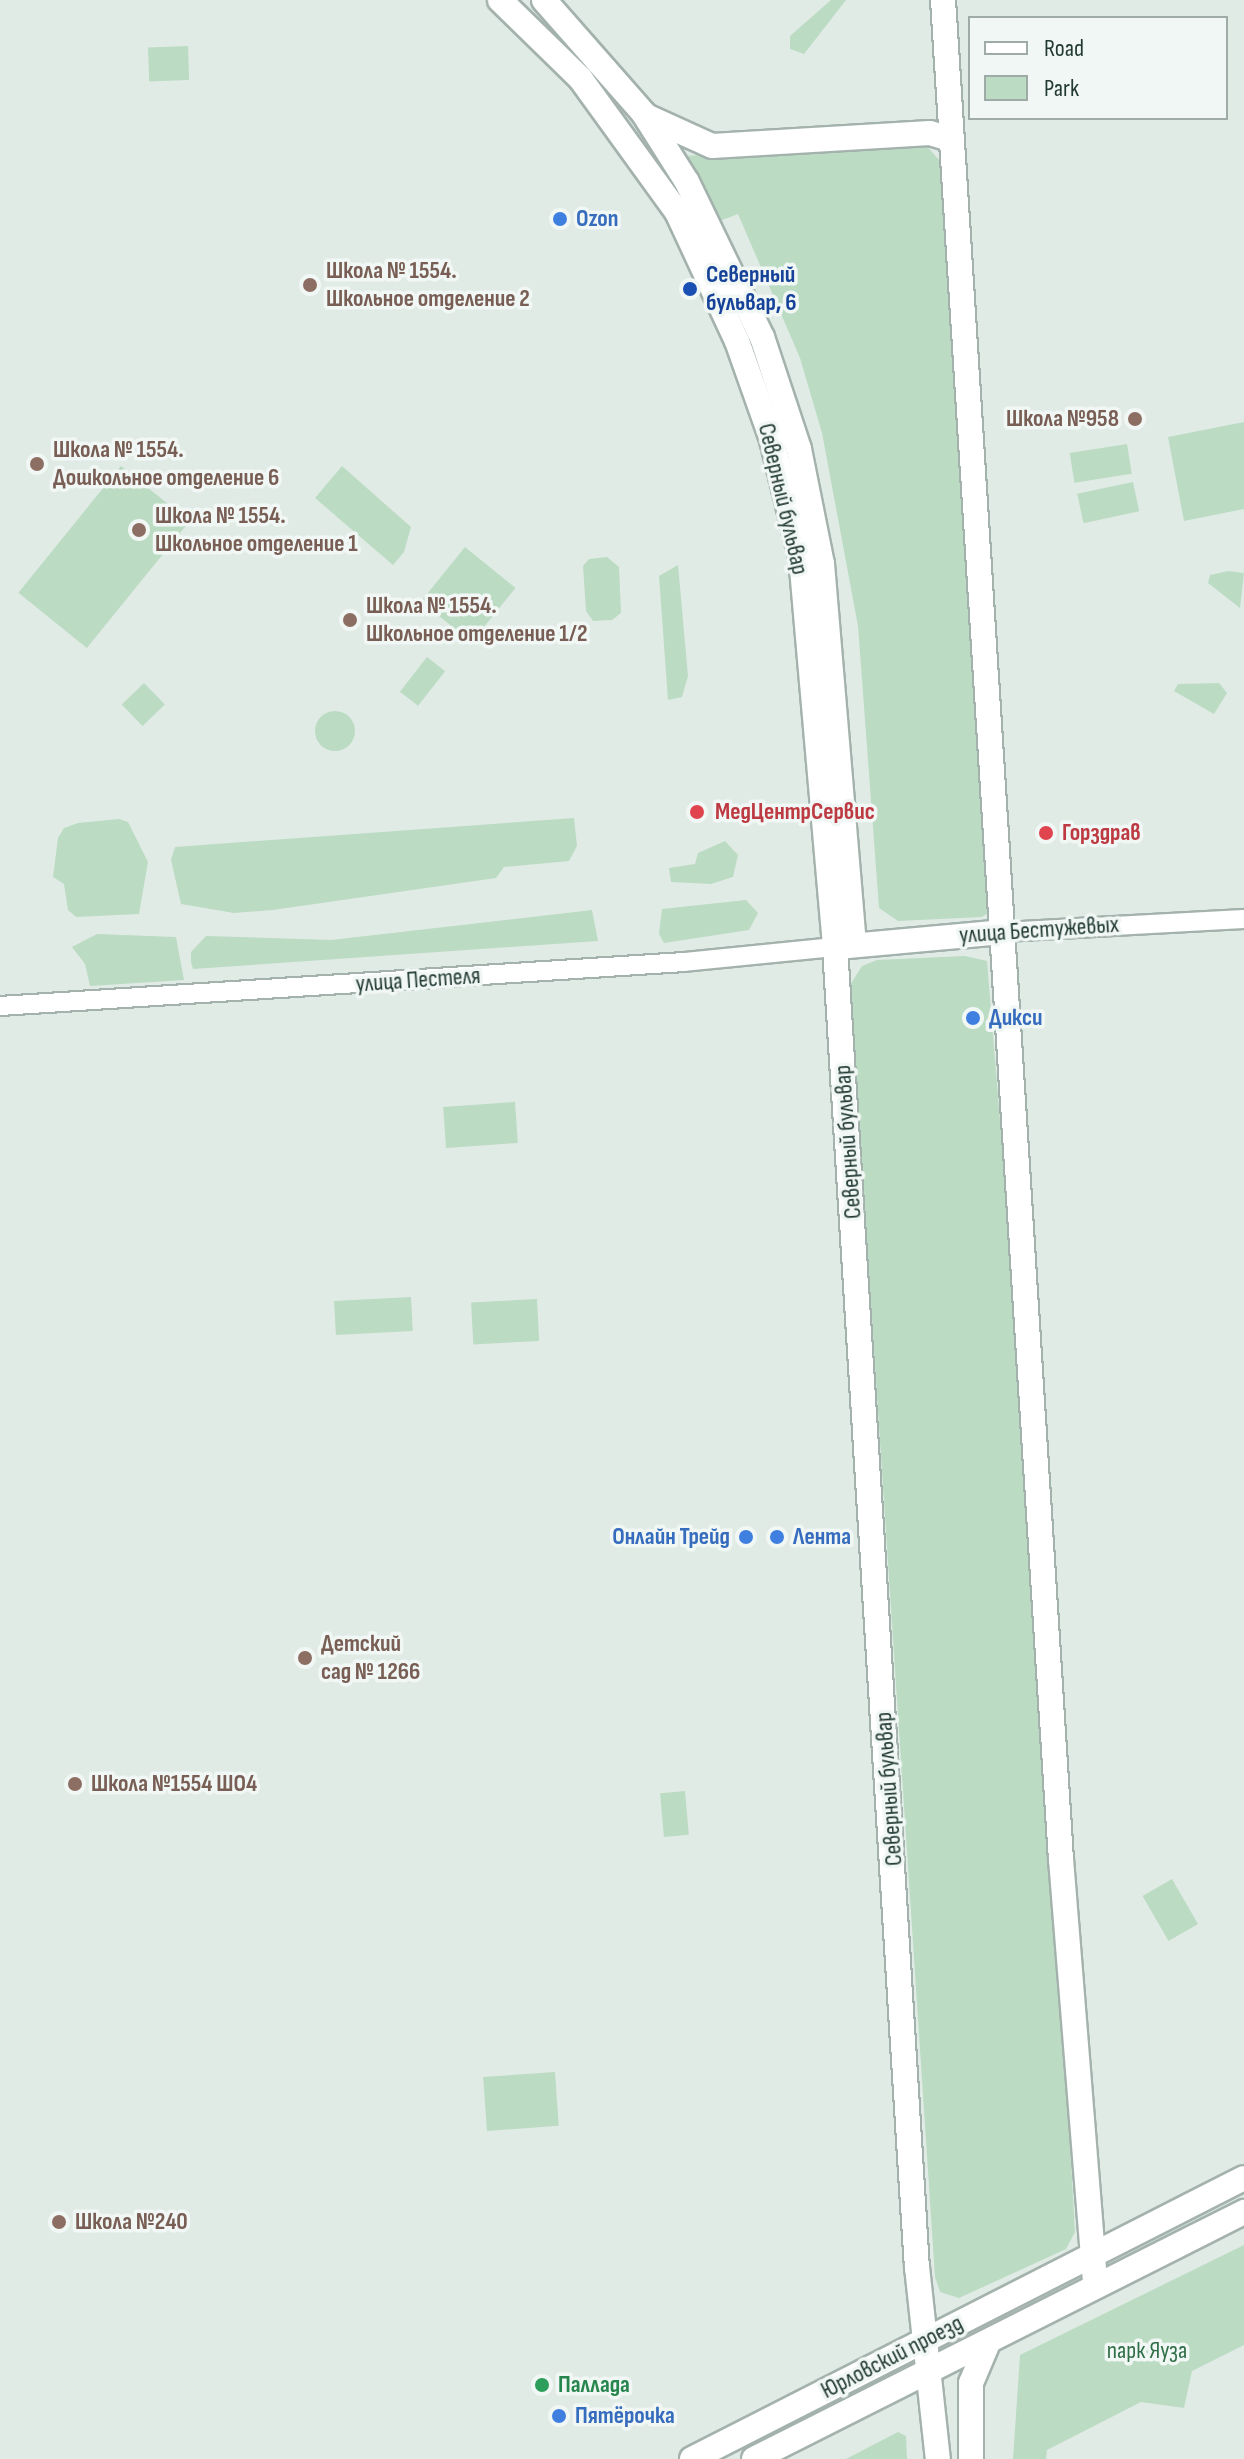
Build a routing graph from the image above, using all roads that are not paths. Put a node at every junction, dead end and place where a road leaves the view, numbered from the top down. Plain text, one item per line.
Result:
1 (500, 0) edge
2 (544, 0) edge
3 (943, 0) edge
4 (644, 114) junction
5 (950, 139) junction
6 (1244, 919) edge
7 (1003, 932) junction
8 (845, 946) junction
9 (0, 1006) edge
10 (1244, 2178) edge
11 (1244, 2212) edge
12 (1092, 2254) junction
13 (1095, 2285) junction
14 (925, 2340) junction
15 (988, 2343) junction
16 (930, 2372) junction
17 (692, 2459) edge
18 (754, 2459) edge
19 (938, 2459) edge
20 (971, 2459) edge

1 - 8 main road, Северный бульвар
2 - 4 main road, Северный бульвар
3 - 5 main road
4 - 5 main road
4 - 8 main road, Северный бульвар
5 - 7 main road
6 - 7 street, улица Бестужевых
7 - 8 main road, улица Бестужевых
7 - 12 main road
8 - 9 street, улица Пестеля
8 - 14 main road, Северный бульвар
10 - 12 main road, Юрловский проезд
11 - 13 main road, Юрловский проезд
12 - 13 main road
12 - 14 main road, Юрловский проезд
13 - 15 main road, Юрловский проезд
14 - 16 main road, Северный бульвар
14 - 17 main road, Юрловский проезд
15 - 16 main road, Юрловский проезд
15 - 20 main road
16 - 18 main road, Юрловский проезд
16 - 19 main road, Северный бульвар

